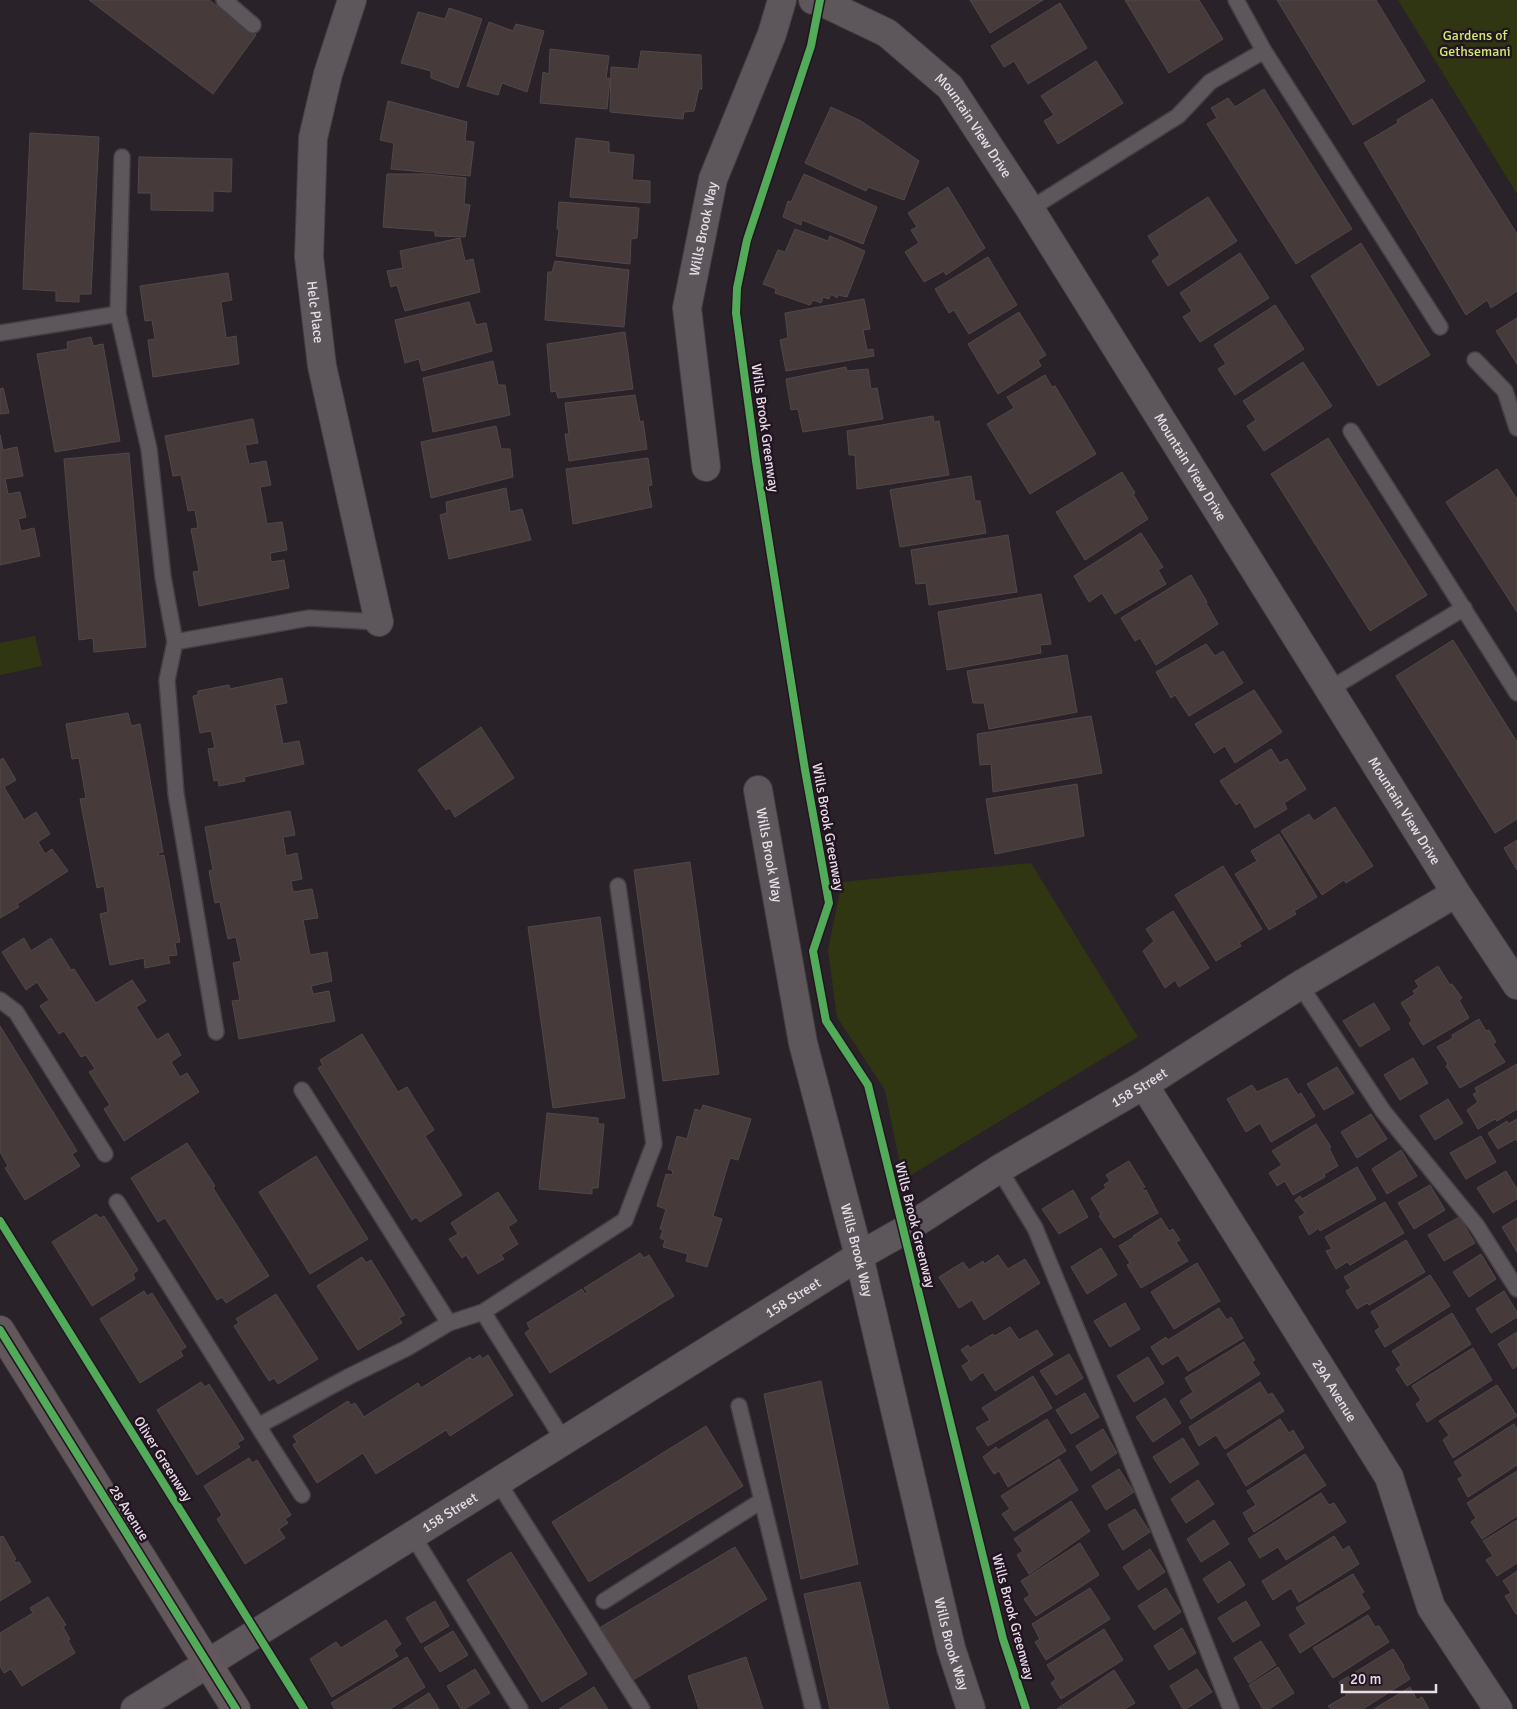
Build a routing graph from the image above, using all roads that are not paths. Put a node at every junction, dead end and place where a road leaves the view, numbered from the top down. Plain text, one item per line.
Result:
1 (224, 0) edge
2 (352, 0) edge
3 (782, 0) edge
4 (814, 0) edge
5 (1236, 0) edge
6 (253, 25) dead end
7 (1264, 50) junction
8 (122, 157) dead end
9 (1030, 209) junction
10 (118, 314) junction
11 (1440, 327) dead end
12 (0, 333) edge
13 (1474, 360) dead end
14 (1517, 428) edge
15 (1351, 431) dead end
16 (706, 467) dead end
17 (1464, 608) junction
18 (379, 622) joint
19 (175, 642) junction
20 (1330, 689) junction
21 (1517, 693) edge
22 (758, 790) dead end
23 (618, 886) dead end
24 (1456, 893) junction
25 (1300, 985) junction
26 (1517, 985) edge
27 (0, 1000) edge
28 (216, 1032) dead end
29 (1144, 1085) junction
30 (302, 1090) dead end
31 (105, 1154) dead end
32 (999, 1169) junction
33 (117, 1202) dead end
34 (859, 1256) junction
35 (1517, 1289) edge
36 (484, 1312) junction
37 (449, 1323) junction
38 (0, 1330) edge
39 (739, 1406) dead end
40 (258, 1426) junction
41 (564, 1440) junction
42 (498, 1482) junction
43 (302, 1495) dead end
44 (761, 1501) junction
45 (413, 1536) junction
46 (604, 1601) dead end
47 (208, 1664) junction
48 (135, 1709) edge
49 (236, 1709) edge
50 (520, 1709) edge
51 (642, 1709) edge
52 (813, 1709) edge
53 (971, 1709) edge
54 (1230, 1709) edge
55 (1498, 1709) edge

1 - 6 lane
2 - 18 street, Helc Place
3 - 16 street, Wills Brook Way
4 - 9 street, Mountain View Drive
5 - 7 lane
7 - 9 lane
7 - 11 lane
8 - 10 lane
9 - 20 street, Mountain View Drive
10 - 12 lane
10 - 19 lane
13 - 14 lane
15 - 17 lane
17 - 20 lane
17 - 21 lane
18 - 19 lane
19 - 28 lane
20 - 24 street, Mountain View Drive
22 - 34 street, Wills Brook Way
23 - 36 lane
24 - 25 street, 158 Street
24 - 26 street, Mountain View Drive
25 - 29 street, 158 Street
25 - 35 lane
27 - 31 lane
29 - 32 street, 158 Street
29 - 55 street, 29A Avenue
30 - 37 lane
32 - 34 street, 158 Street
32 - 54 lane
33 - 40 lane
34 - 41 street, 158 Street
34 - 53 street, Wills Brook Way
36 - 37 lane
36 - 41 lane
37 - 40 lane
38 - 47 street, 28 Avenue
39 - 44 lane
40 - 43 lane
41 - 42 street, 158 Street
42 - 45 street, 158 Street
42 - 51 lane
44 - 46 lane
44 - 52 lane
45 - 47 street, 158 Street
45 - 50 lane
47 - 48 street, 158 Street
47 - 49 street, 28 Avenue

